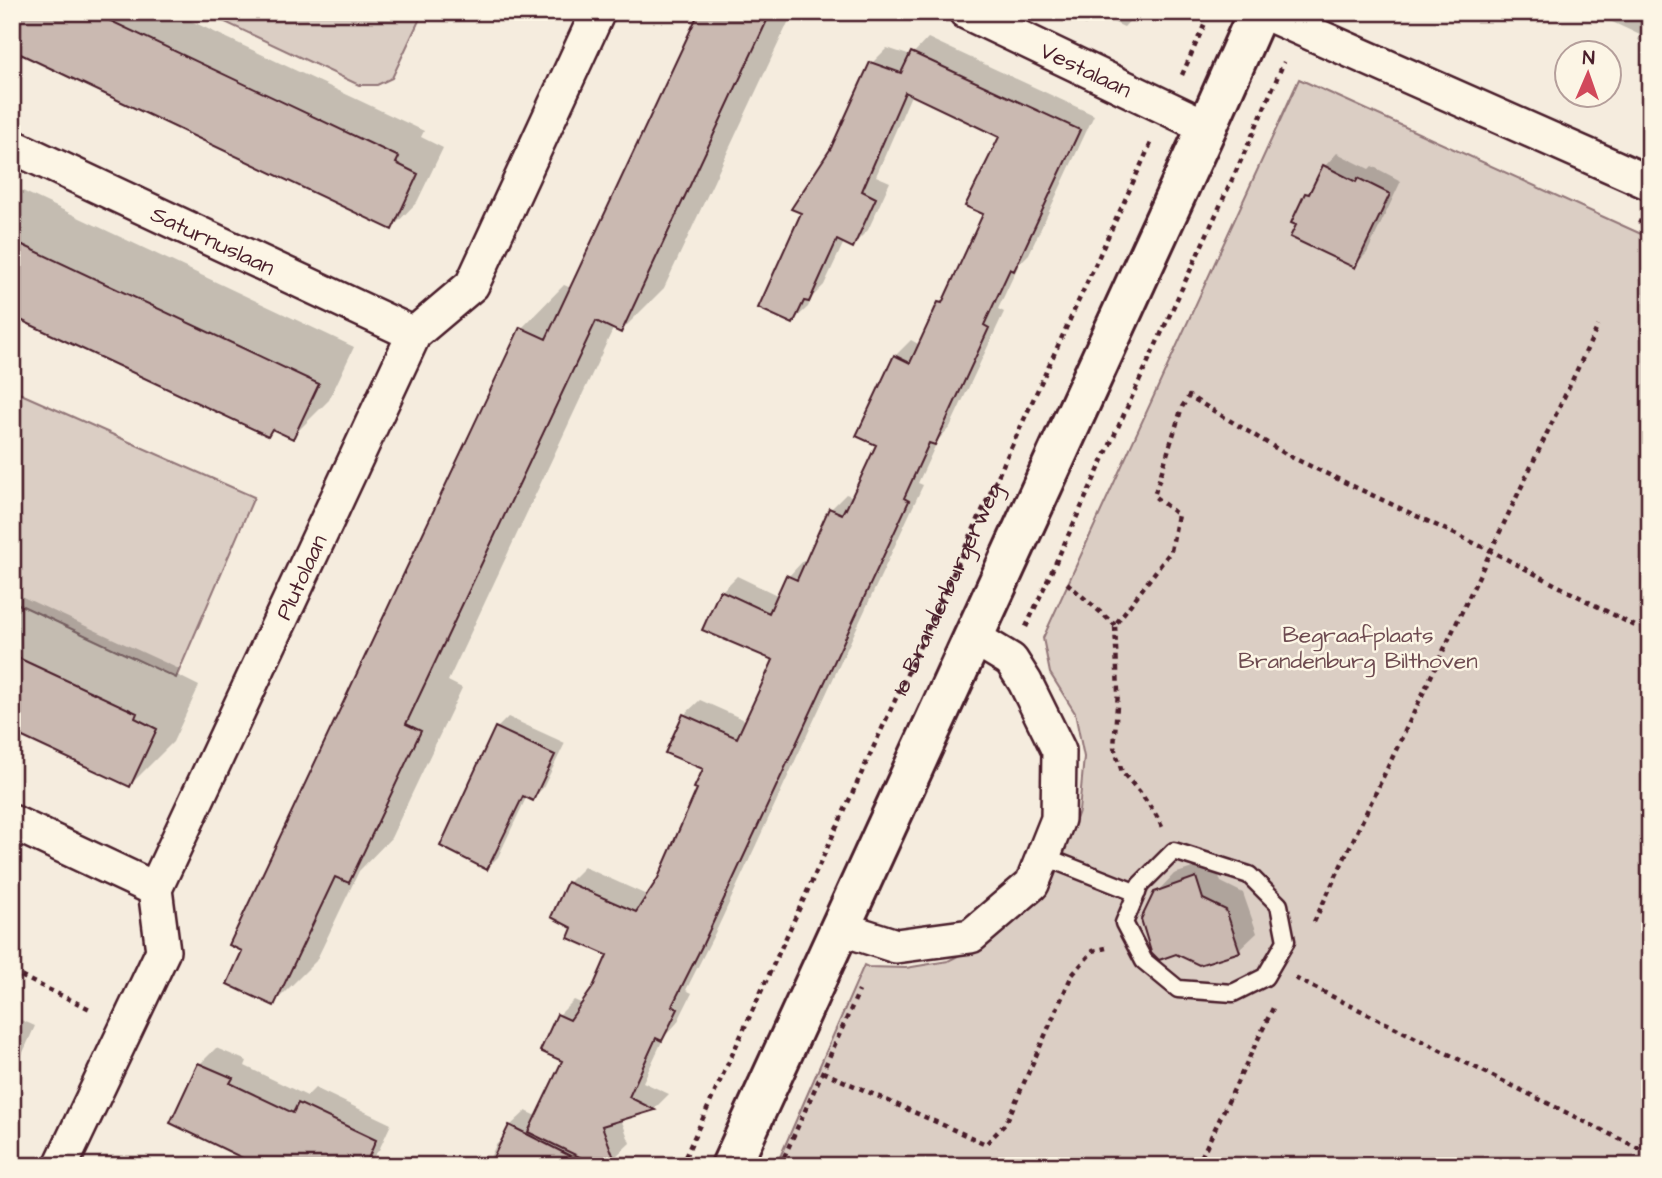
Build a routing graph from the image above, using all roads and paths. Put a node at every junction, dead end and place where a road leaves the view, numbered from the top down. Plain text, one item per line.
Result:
1 (598, 12) edge
2 (966, 12) edge
3 (1210, 12) edge
4 (1258, 12) edge
5 (1263, 12) edge
6 (1299, 28) junction
7 (1167, 108) junction
8 (1207, 127) junction
9 (12, 146) edge
10 (1650, 183) edge
11 (1598, 326) dead end
12 (414, 334) junction
13 (1491, 551) junction
14 (1067, 583) dead end
15 (1115, 625) junction
16 (1634, 626) dead end
17 (973, 637) junction
18 (1011, 660) junction
19 (12, 822) edge
20 (1174, 851) junction
21 (1043, 856) junction
22 (155, 889) junction
23 (1137, 893) junction
24 (1312, 925) dead end
25 (840, 928) junction
26 (882, 941) junction
27 (1134, 942) junction
28 (1274, 962) junction
29 (12, 972) edge
30 (1289, 975) junction
31 (128, 1027) junction
32 (823, 1072) junction
33 (1650, 1154) edge
34 (61, 1166) edge
35 (681, 1166) edge
36 (731, 1166) edge
37 (780, 1166) edge
38 (1197, 1166) edge

1 - 12 street, Plutolaan
2 - 7 street, Vestalaan
3 - 7 path, 1e Brandenburgerweg
4 - 8 street, 1e Brandenburgerweg
5 - 6 street
6 - 10 street
6 - 18 path
7 - 8 street, Vestalaan
7 - 35 path, 1e Brandenburgerweg
8 - 17 street, 1e Brandenburgerweg
9 - 12 street, Saturnuslaan
11 - 13 path
12 - 22 street, Plutolaan
13 - 15 path
13 - 16 path
13 - 24 path
14 - 15 path
15 - 20 path
17 - 18 street, 1e Brandenburgerweg
17 - 25 street, 1e Brandenburgerweg
18 - 21 street, 1e Brandenburgerweg
19 - 22 street
20 - 23 lane
20 - 28 lane
21 - 23 lane
21 - 26 street, 1e Brandenburgerweg
22 - 31 street
23 - 27 lane
25 - 26 street, 1e Brandenburgerweg
25 - 36 street, 1e Brandenburgerweg
26 - 32 path
27 - 28 lane
27 - 32 path
28 - 30 path
29 - 31 path
30 - 33 path
30 - 38 path
31 - 34 street
32 - 37 path

